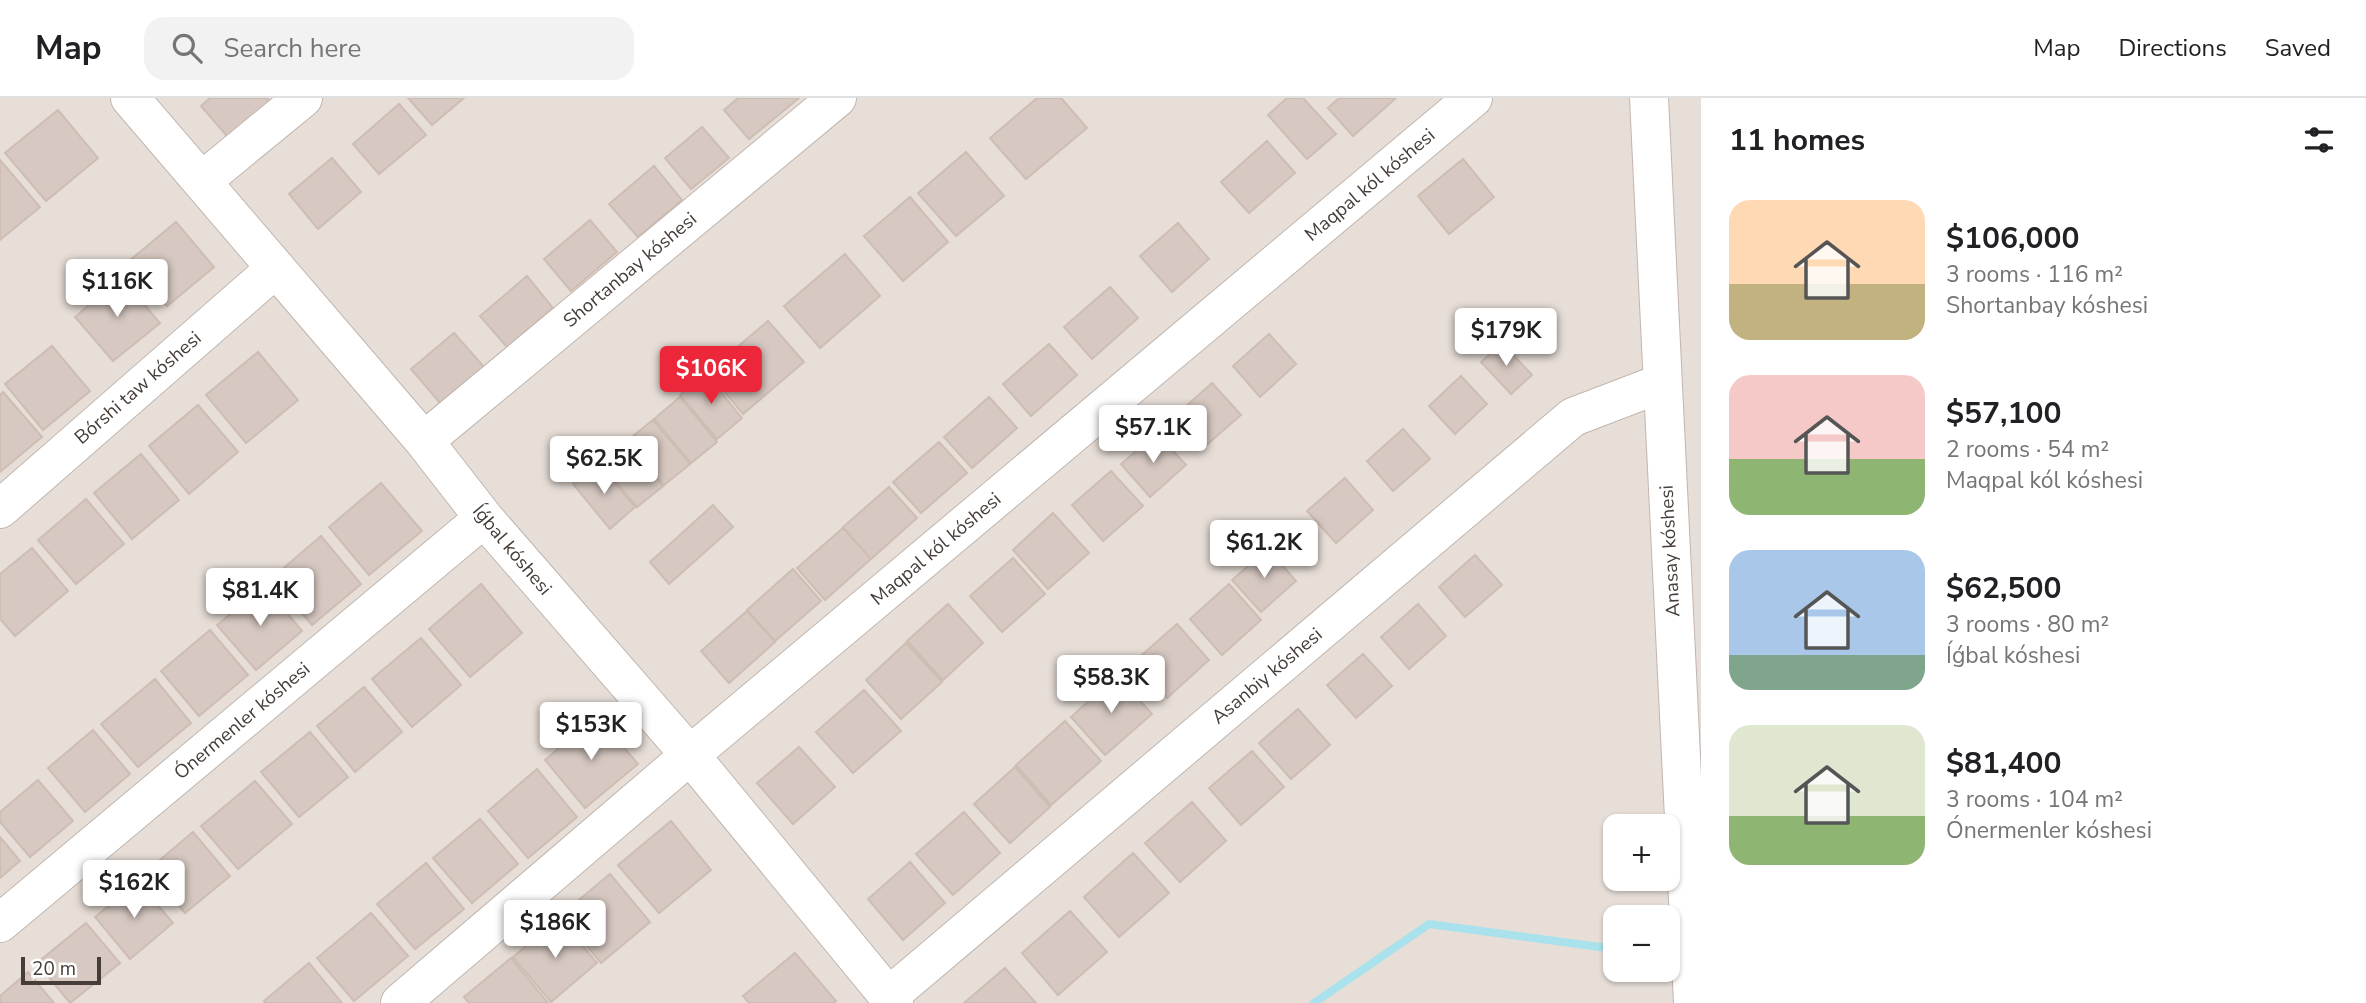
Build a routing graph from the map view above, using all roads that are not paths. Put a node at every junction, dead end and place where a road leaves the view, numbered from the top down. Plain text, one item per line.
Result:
1 (130, 98) edge
2 (303, 98) edge
3 (836, 98) edge
4 (1473, 98) edge
5 (1648, 98) edge
6 (202, 181) junction
7 (276, 268) junction
8 (1662, 383) junction
9 (424, 441) junction
10 (0, 509) edge
11 (484, 518) junction
12 (690, 755) junction
13 (0, 923) edge
14 (891, 1000) edge
15 (400, 1003) edge
16 (1693, 1003) edge

1 - 6 street, Íǵbal kóshesi
2 - 6 street
3 - 9 street, Shortanbay kóshesi
4 - 12 street, Maqpal kól kóshesi
5 - 8 street, Anasay kóshesi
6 - 7 street, Íǵbal kóshesi
7 - 9 street, Íǵbal kóshesi
7 - 10 street, Bórshi taw kóshesi
8 - 14 street, Asanbiy kóshesi
8 - 16 street, Anasay kóshesi
9 - 11 street, Íǵbal kóshesi
11 - 12 street, Íǵbal kóshesi
11 - 13 street, Ónermenler kóshesi
12 - 14 street, Íǵbal kóshesi
12 - 15 street, Maqpal kól kóshesi

